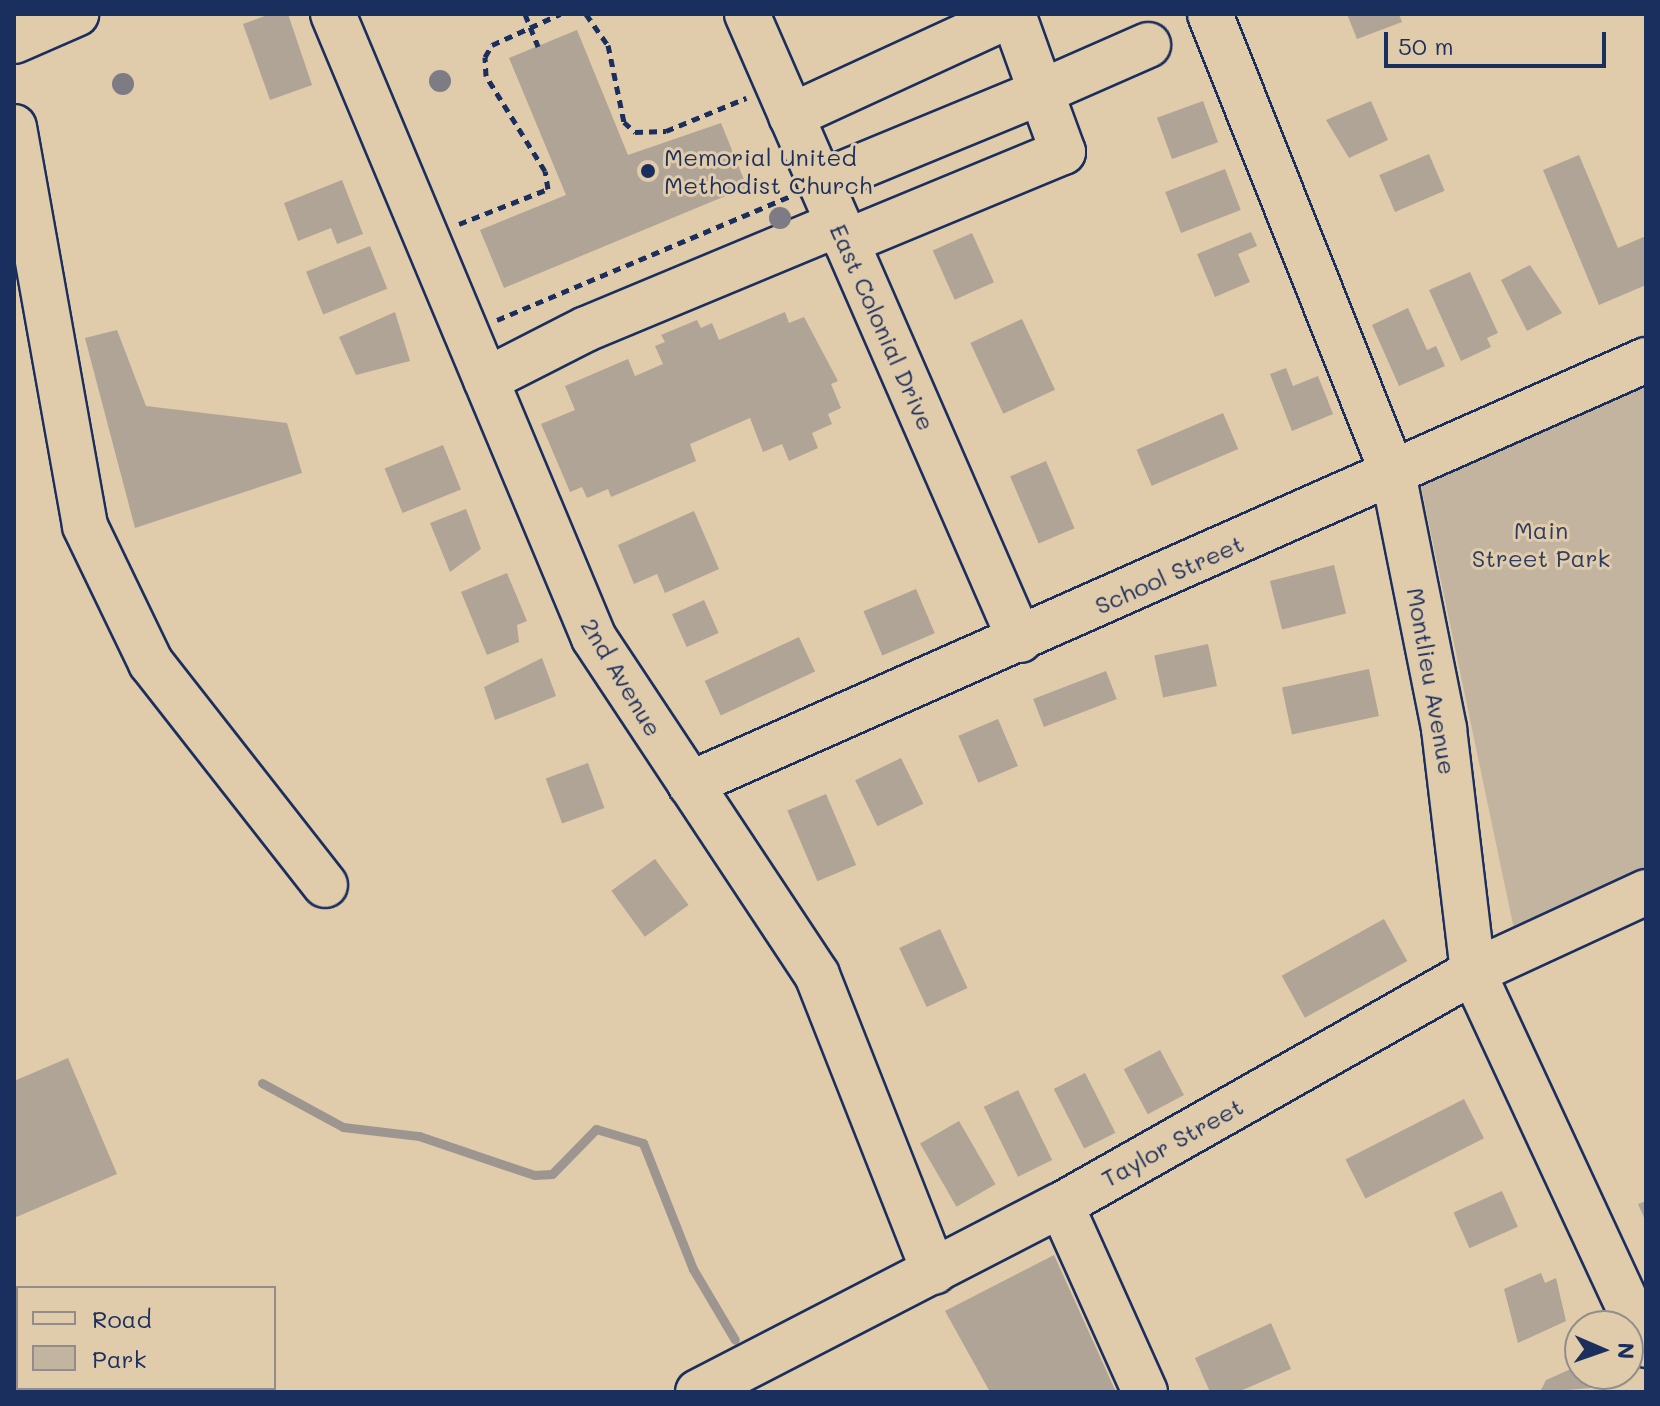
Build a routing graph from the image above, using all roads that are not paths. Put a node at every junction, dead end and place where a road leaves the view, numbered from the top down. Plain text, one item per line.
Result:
1 (333, 14) edge
2 (1210, 14) edge
3 (62, 17) edge
4 (759, 18) edge
5 (14, 41) edge
6 (1148, 45) dead end
7 (1041, 92) junction
8 (784, 100) junction
9 (14, 127) edge
10 (20, 182) edge
11 (820, 183) junction
12 (842, 233) junction
13 (1646, 360) edge
14 (486, 380) junction
15 (1393, 473) junction
16 (1020, 640) junction
17 (690, 784) junction
18 (325, 885) dead end
19 (1646, 892) edge
20 (1473, 972) junction
21 (1061, 1205) junction
22 (934, 1272) junction
23 (1646, 1345) edge
24 (698, 1392) edge
25 (1145, 1392) edge

1 - 14 street, 2nd Avenue
2 - 15 street, Montlieu Avenue
3 - 5 street
4 - 8 street, East Colonial Drive
6 - 7 street
7 - 8 street
7 - 11 street
7 - 12 street
8 - 11 street, East Colonial Drive
9 - 10 street
10 - 18 street
11 - 12 street, East Colonial Drive
12 - 14 street
12 - 16 street, East Colonial Drive
13 - 15 street, School Street
14 - 17 street, 2nd Avenue
15 - 16 street, School Street
15 - 20 street, Montlieu Avenue
16 - 17 street, School Street
17 - 22 street, 2nd Avenue
19 - 20 street, Taylor Street
20 - 21 street, Taylor Street
20 - 23 street, Montlieu Avenue
21 - 22 street, Taylor Street
21 - 25 street
22 - 24 street, Taylor Street

